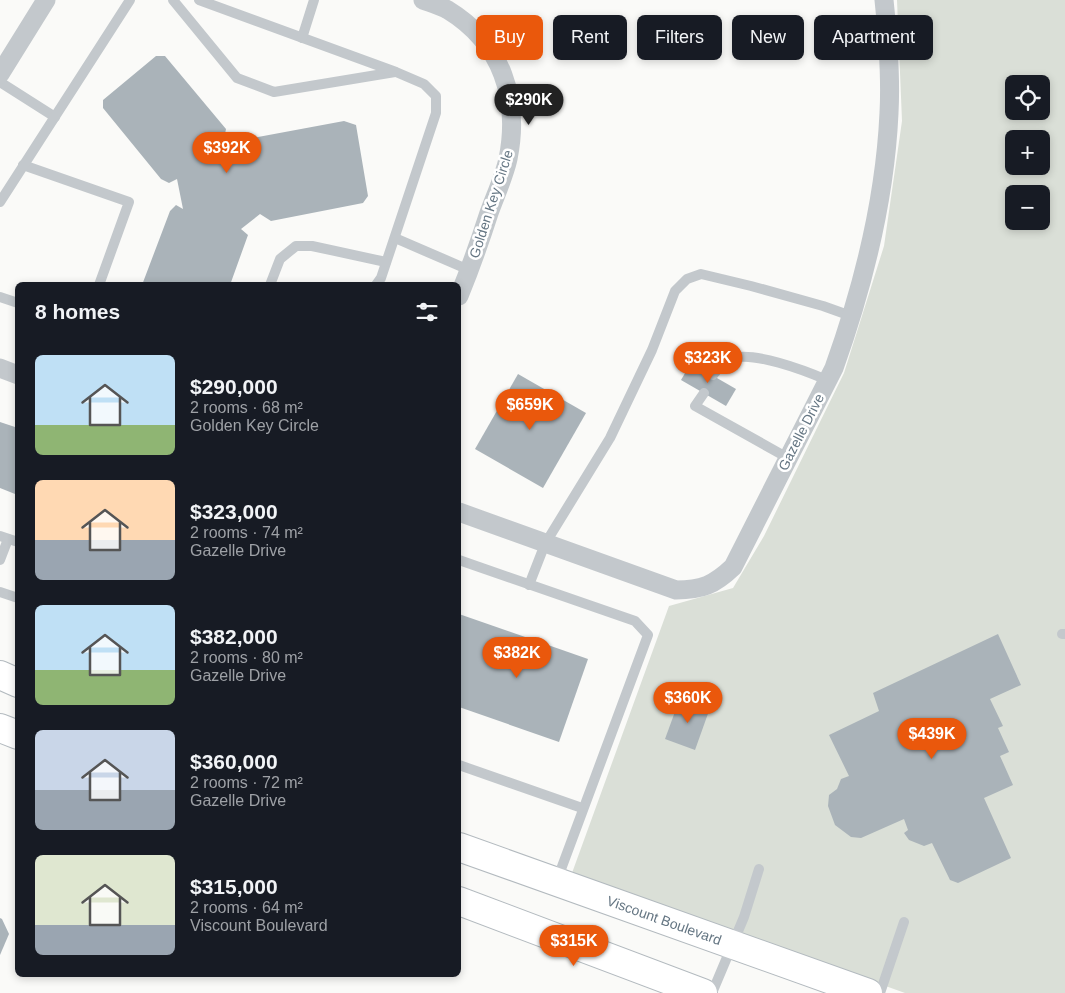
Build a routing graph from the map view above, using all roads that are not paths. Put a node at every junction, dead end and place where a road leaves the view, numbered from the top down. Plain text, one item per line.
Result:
1 (130, 0) edge
2 (173, 0) edge
3 (199, 0) edge
4 (314, 0) edge
5 (423, 0) edge
6 (884, 0) edge
7 (41, 2) edge
8 (302, 38) junction
9 (396, 72) junction
10 (0, 74) edge
11 (0, 82) edge
12 (55, 117) junction
13 (23, 165) junction
14 (0, 202) edge
15 (395, 238) junction
16 (386, 262) junction
17 (469, 270) junction
18 (100, 282) edge
19 (271, 282) edge
20 (378, 282) edge
21 (461, 291) edge
22 (0, 297) edge
23 (15, 302) edge
24 (851, 316) junction
25 (0, 368) edge
26 (15, 374) edge
27 (713, 375) dead end
28 (827, 380) junction
29 (704, 393) dead end
30 (788, 458) junction
31 (461, 513) edge
32 (8, 539) edge
33 (544, 544) junction
34 (0, 560) edge
35 (461, 561) edge
36 (529, 585) junction
37 (0, 592) edge
38 (15, 597) edge
39 (0, 676) edge
40 (15, 682) edge
41 (0, 728) edge
42 (15, 733) edge
43 (461, 766) edge
44 (582, 808) junction
45 (461, 848) edge
46 (759, 869) dead end
47 (556, 882) junction
48 (461, 902) edge
49 (904, 922) dead end
50 (732, 944) junction
51 (703, 993) edge
52 (712, 993) edge
53 (868, 993) edge
54 (880, 993) edge

1 - 12 lane
2 - 9 lane
3 - 8 lane
4 - 8 lane
5 - 17 street, Golden Key Circle
6 - 24 street, Gazelle Drive
7 - 10 street
8 - 9 lane
9 - 15 lane
11 - 12 lane
12 - 13 lane
13 - 14 lane
13 - 18 lane
15 - 16 lane
15 - 17 lane
16 - 19 lane
16 - 20 lane
17 - 21 street, Golden Key Circle
22 - 23 lane
24 - 28 street, Gazelle Drive
24 - 33 lane
25 - 26 street
27 - 28 lane
28 - 30 street, Gazelle Drive
29 - 30 lane
30 - 33 street, Gazelle Drive
31 - 33 street, Gazelle Drive
32 - 34 lane
33 - 36 lane
35 - 36 lane
36 - 44 lane
37 - 38 lane
39 - 40 main road
41 - 42 main road
43 - 44 lane
44 - 47 lane
45 - 47 main road, Viscount Boulevard
46 - 50 lane
47 - 50 main road, Viscount Boulevard
48 - 51 main road
49 - 54 lane
50 - 52 lane
50 - 53 main road, Viscount Boulevard

